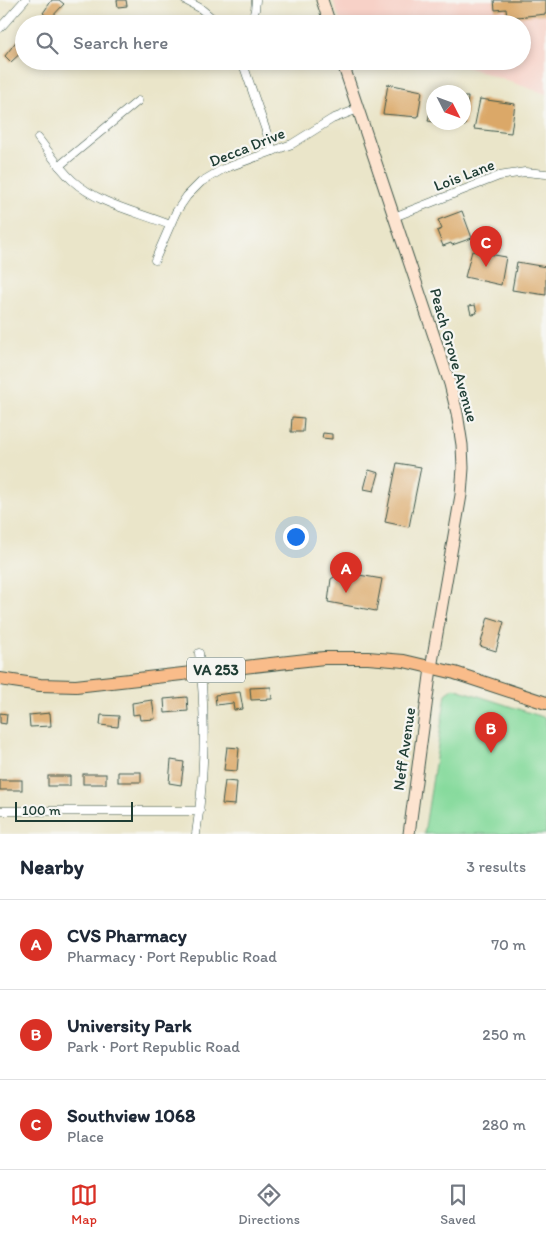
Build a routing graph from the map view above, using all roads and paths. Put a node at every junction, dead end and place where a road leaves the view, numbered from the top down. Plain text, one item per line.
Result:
1 (25, 0) edge
2 (185, 0) edge
3 (256, 0) edge
4 (322, 0) edge
5 (208, 15) edge
6 (254, 15) edge
7 (327, 15) edge
8 (0, 28) edge
9 (245, 70) edge
10 (345, 70) edge
11 (138, 101) dead end
12 (358, 108) junction
13 (38, 138) dead end
14 (273, 151) junction
15 (59, 166) junction
16 (546, 174) edge
17 (394, 217) junction
18 (170, 225) junction
19 (154, 260) dead end
20 (199, 653) dead end
21 (431, 668) junction
22 (201, 672) junction
23 (0, 679) edge
24 (546, 703) edge
25 (0, 811) edge
26 (200, 811) junction
27 (196, 834) edge
28 (409, 834) edge

1 - 8 street
2 - 5 street
3 - 6 street
4 - 7 main road
9 - 14 street
10 - 12 main road, Peach Grove Avenue
11 - 15 street
12 - 14 street, Decca Drive
12 - 17 main road, Peach Grove Avenue
13 - 15 street
14 - 18 street, Decca Drive
15 - 18 street
16 - 17 street, Lois Lane
17 - 21 main road, Peach Grove Avenue
18 - 19 street, Decca Drive
20 - 22 street
21 - 22 main road, VA 253
21 - 24 main road, VA 253
21 - 28 main road, Neff Avenue
22 - 23 main road, VA 253
22 - 26 street
25 - 26 street
26 - 27 street

